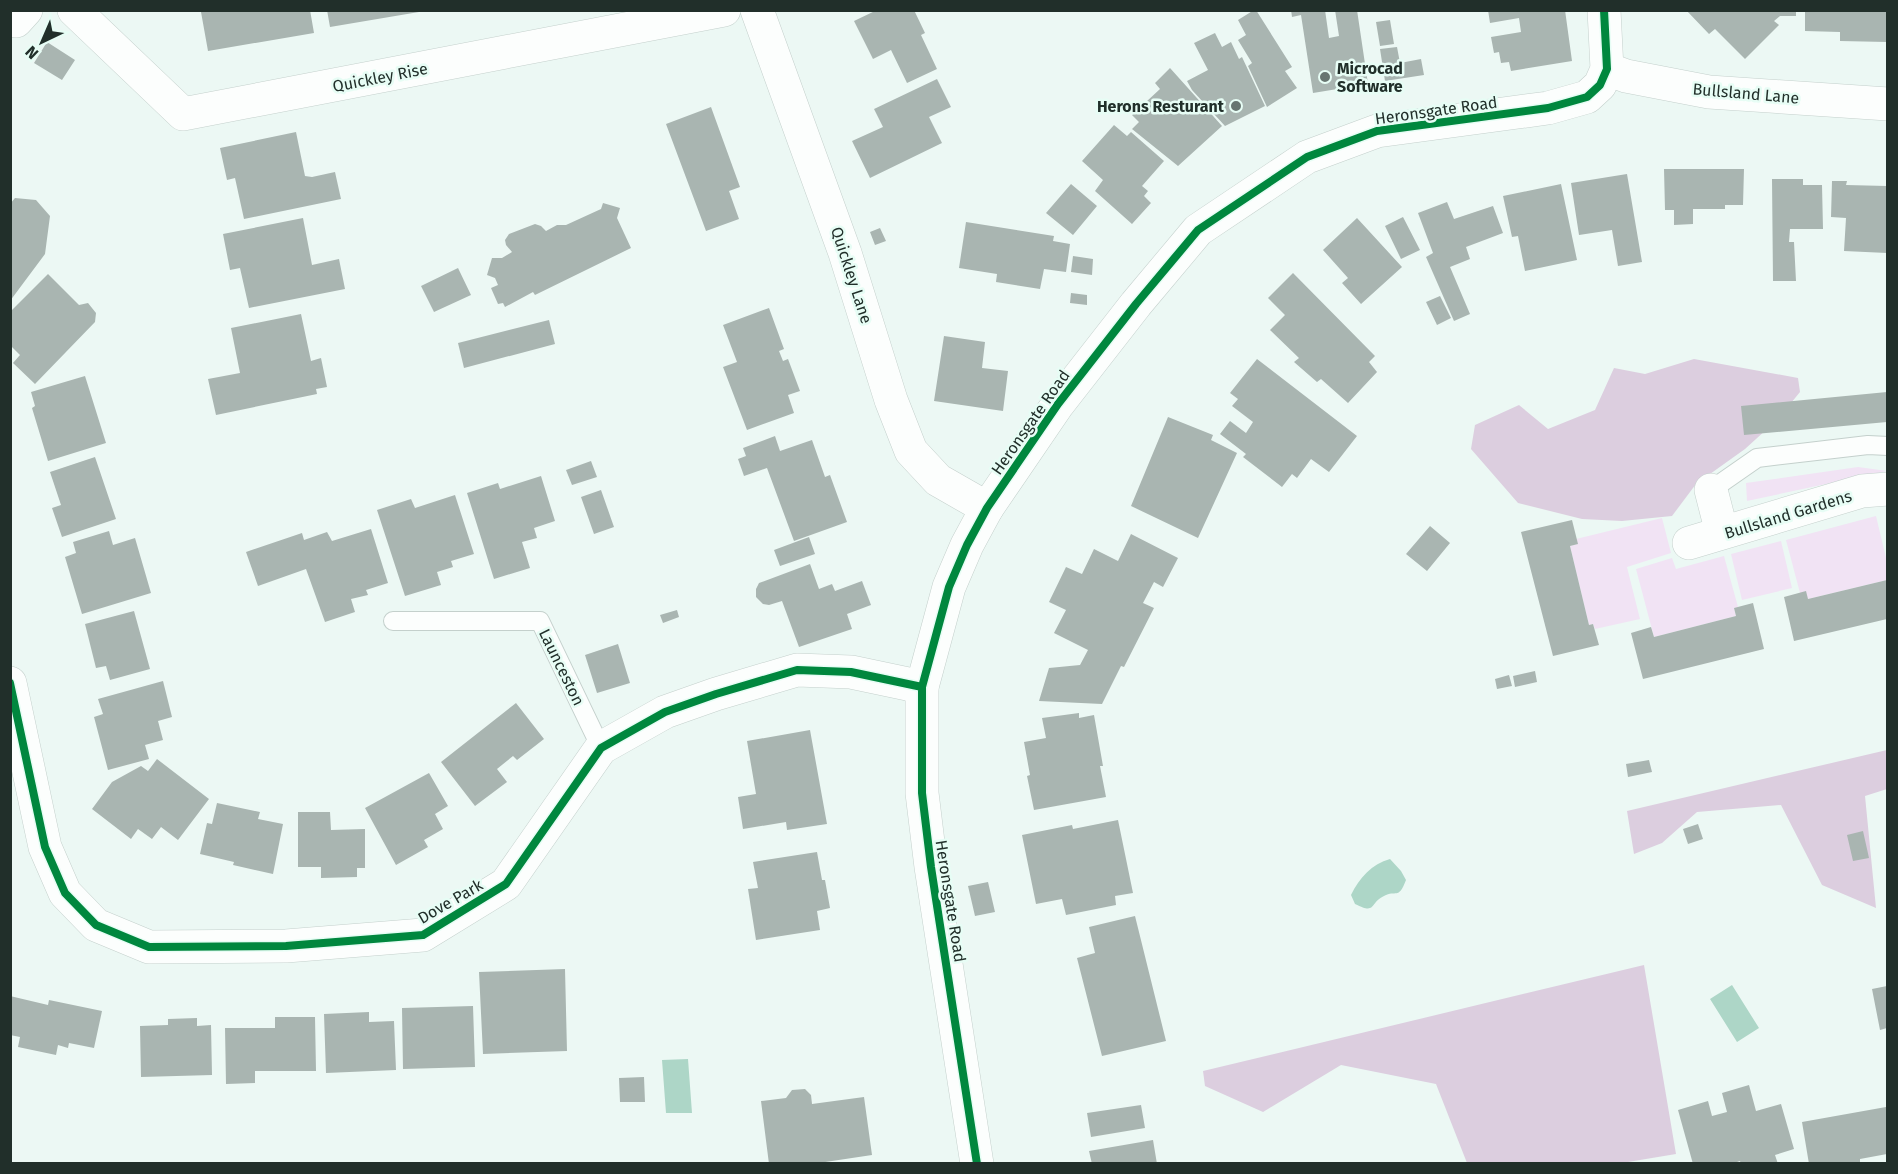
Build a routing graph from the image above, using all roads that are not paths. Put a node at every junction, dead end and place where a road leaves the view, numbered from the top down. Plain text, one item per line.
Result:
1 (74, 10) edge
2 (724, 10) edge
3 (758, 10) edge
4 (1604, 10) edge
5 (1607, 69) junction
6 (1887, 104) edge
7 (1887, 446) edge
8 (1887, 489) edge
9 (1711, 490) joint
10 (987, 508) junction
11 (1722, 533) junction
12 (1689, 543) dead end
13 (393, 621) dead end
14 (10, 683) edge
15 (922, 687) junction
16 (601, 748) junction
17 (976, 1164) edge

1 - 2 street, Quickley Rise
3 - 10 street, Quickley Lane
4 - 5 street
5 - 6 street, Bullsland Lane
5 - 10 street, Heronsgate Road
7 - 9 lane
8 - 11 street, Bullsland Gardens
9 - 11 street
10 - 15 street, Heronsgate Road
11 - 12 street, Bullsland Gardens
13 - 16 lane, Launceston
14 - 16 street, Dove Park
15 - 16 street, Dove Park
15 - 17 street, Heronsgate Road

